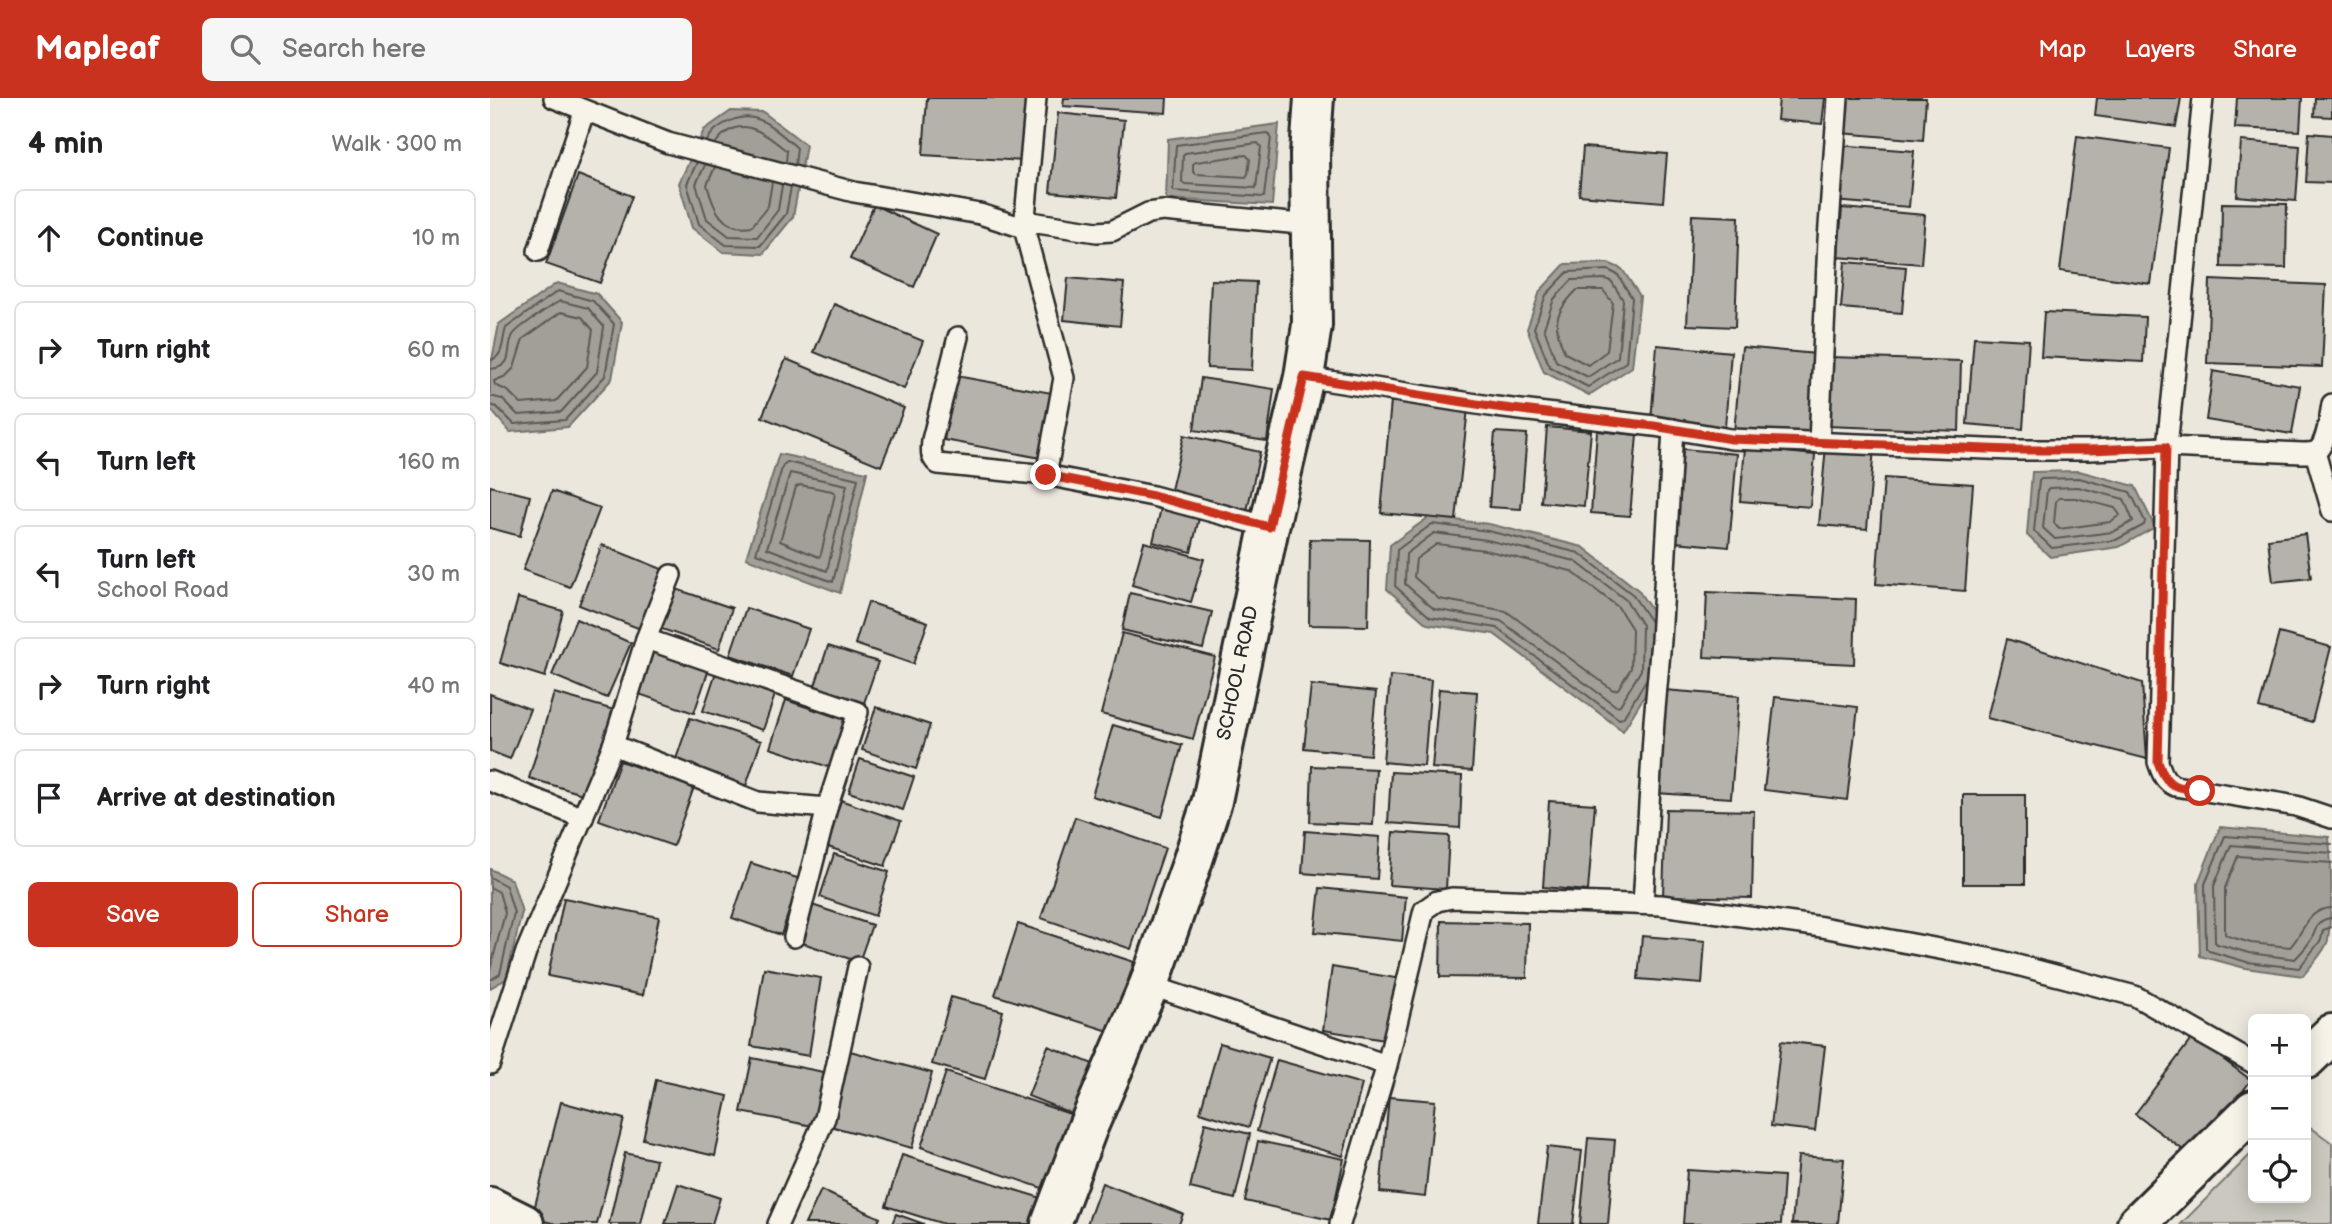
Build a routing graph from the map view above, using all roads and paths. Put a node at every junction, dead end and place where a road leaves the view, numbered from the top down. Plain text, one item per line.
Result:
1 (554, 98) edge
2 (1036, 98) edge
3 (1314, 98) edge
4 (1838, 98) edge
5 (2203, 98) edge
6 (584, 112) junction
7 (1024, 225) junction
8 (1311, 225) junction
9 (538, 251) dead end
10 (958, 337) dead end
11 (1304, 377) junction
12 (2332, 404) edge
13 (1672, 429) junction
14 (1819, 443) junction
15 (2166, 447) junction
16 (2315, 452) junction
17 (1046, 475) junction
18 (2332, 511) edge
19 (1269, 527) junction
20 (671, 575) dead end
21 (646, 639) junction
22 (613, 745) junction
23 (490, 781) edge
24 (827, 808) junction
25 (583, 818) junction
26 (2332, 818) edge
27 (1643, 904) junction
28 (794, 937) dead end
29 (858, 967) dead end
30 (1149, 985) junction
31 (2332, 1034) edge
32 (2311, 1054) edge
33 (2248, 1059) edge
34 (490, 1064) edge
35 (1387, 1065) junction
36 (2248, 1116) edge
37 (490, 1207) edge
38 (524, 1224) edge
39 (778, 1224) edge
40 (1051, 1224) edge
41 (1340, 1224) edge
42 (2137, 1224) edge

1 - 6 lane
2 - 7 lane
3 - 8 street, SCHOOL ROAD
4 - 14 lane
5 - 15 lane
6 - 7 lane
6 - 9 lane
7 - 8 lane
7 - 17 lane
8 - 11 street, SCHOOL ROAD
10 - 17 lane
11 - 13 lane
11 - 19 street, SCHOOL ROAD
12 - 16 lane
13 - 14 lane
13 - 27 lane
14 - 15 lane
15 - 16 lane
15 - 26 lane
16 - 18 lane
17 - 19 lane
19 - 30 street, SCHOOL ROAD
20 - 21 lane
21 - 22 lane
21 - 24 lane
22 - 24 lane
22 - 25 lane
23 - 25 lane
24 - 28 lane
25 - 34 lane
27 - 33 lane
27 - 35 lane
29 - 39 lane
30 - 35 lane
30 - 40 street, SCHOOL ROAD
31 - 32 street
35 - 41 lane
36 - 42 street
37 - 38 street

